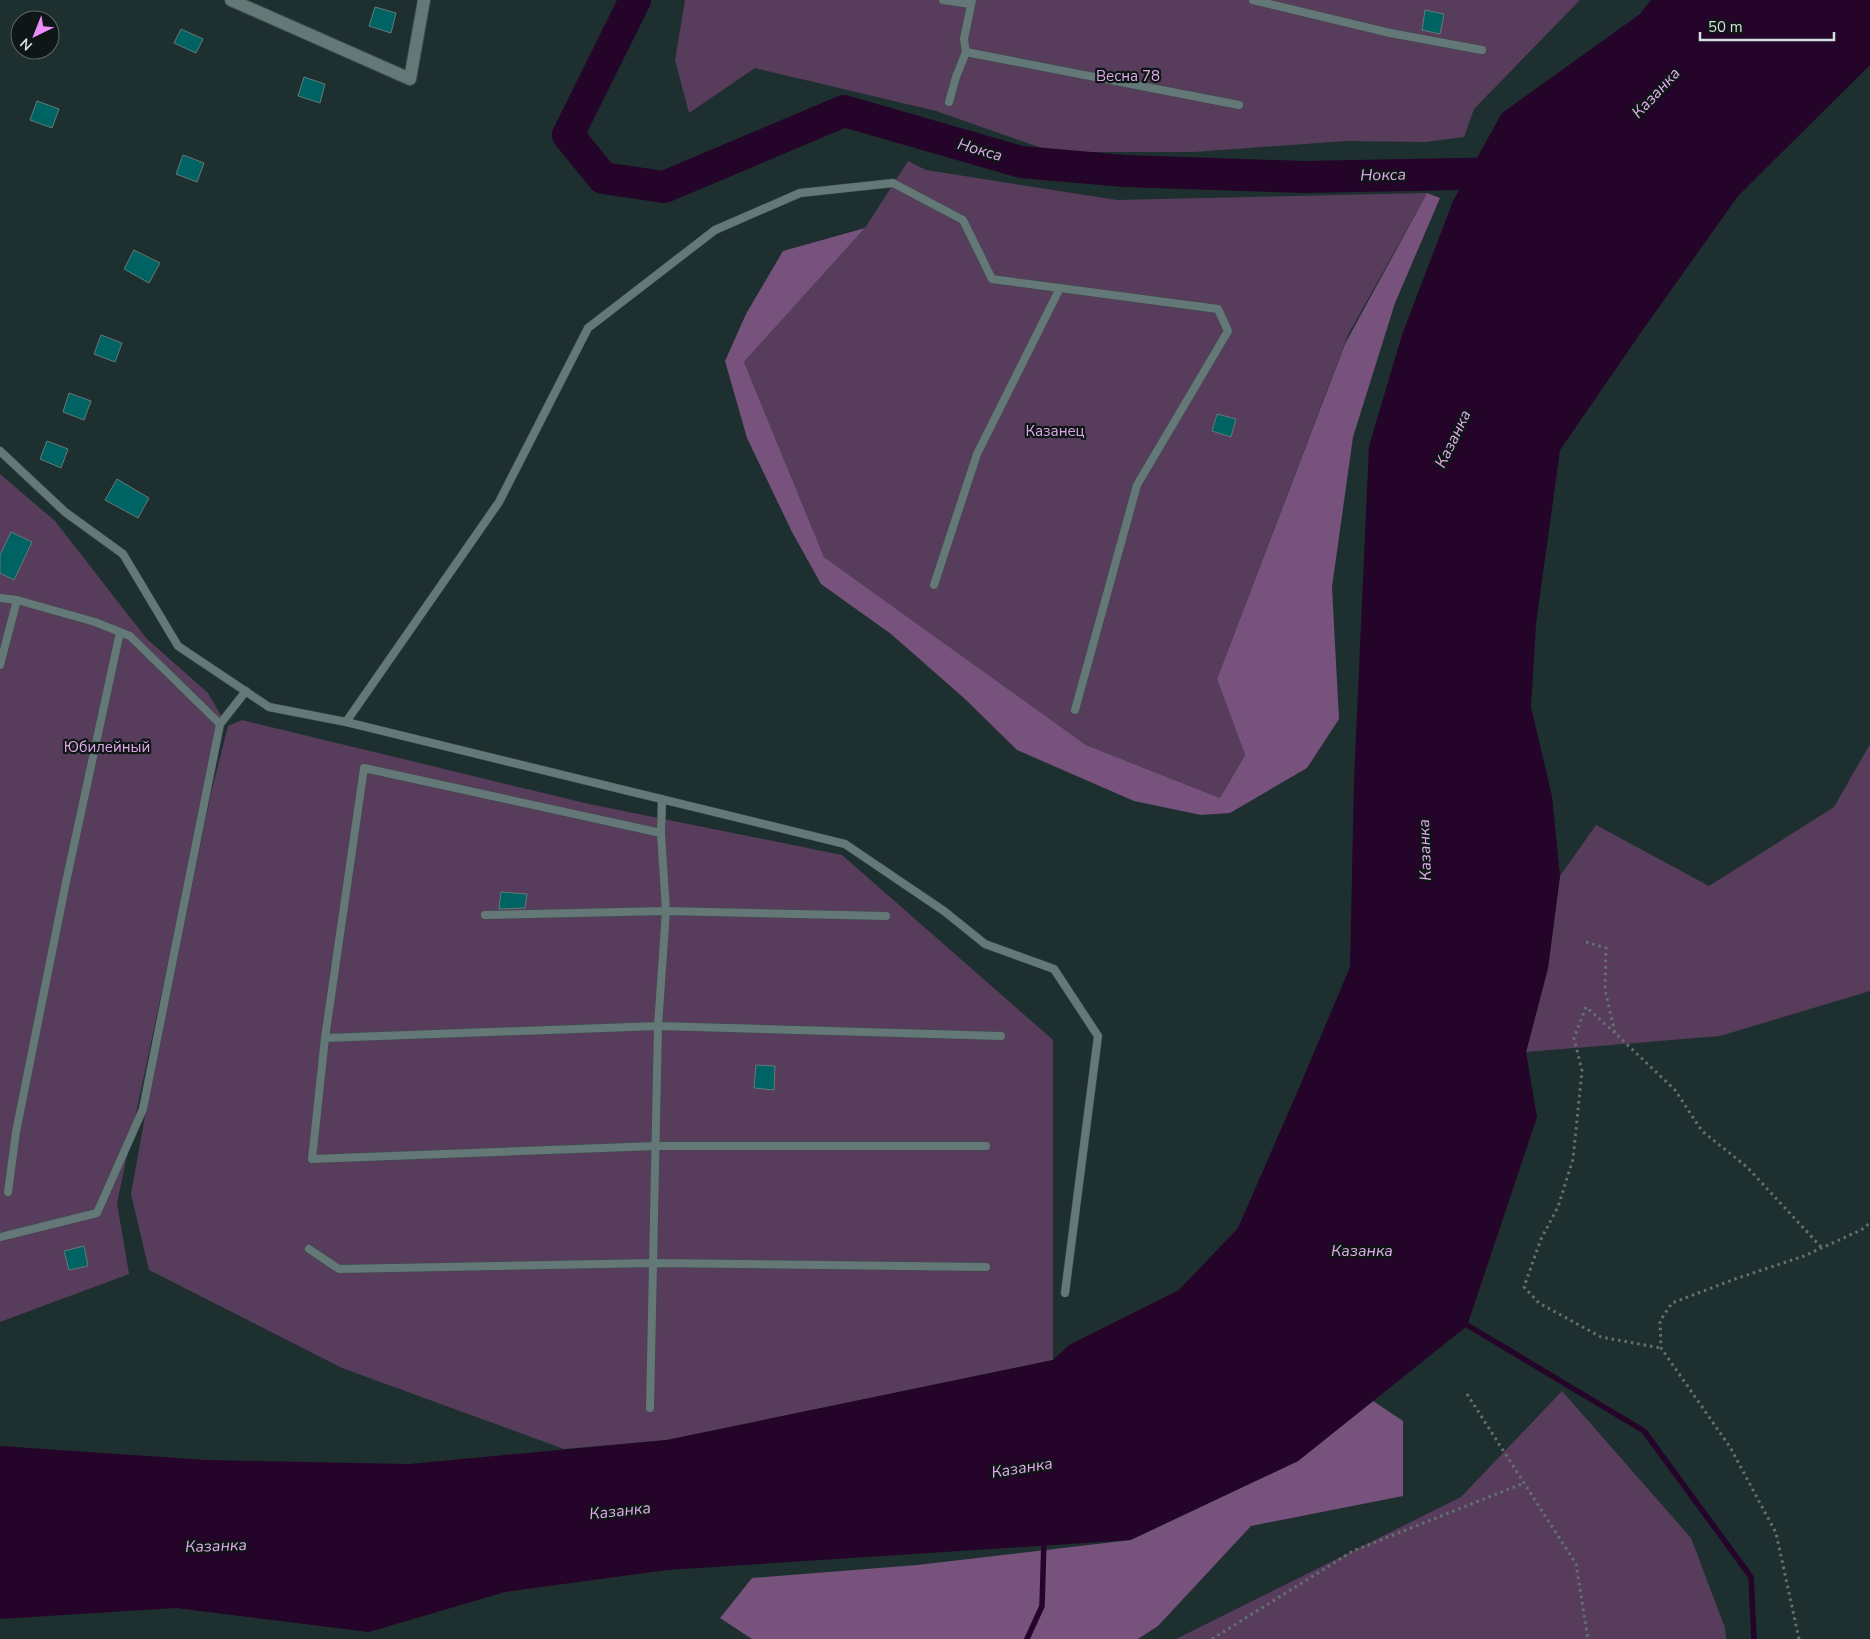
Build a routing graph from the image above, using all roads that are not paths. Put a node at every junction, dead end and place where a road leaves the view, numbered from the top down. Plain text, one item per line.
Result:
1 (230, 0) edge
2 (424, 0) edge
3 (943, 0) edge
4 (1253, 0) edge
5 (971, 2) edge
6 (1482, 50) dead end
7 (966, 52) junction
8 (949, 102) dead end
9 (1239, 105) dead end
10 (1060, 288) junction
11 (0, 451) edge
12 (934, 585) dead end
13 (0, 598) edge
14 (17, 600) junction
15 (120, 632) junction
16 (0, 665) edge
17 (246, 691) junction
18 (1075, 710) dead end
19 (346, 722) junction
20 (220, 724) junction
21 (662, 799) junction
22 (661, 832) junction
23 (666, 911) junction
24 (485, 915) dead end
25 (886, 916) dead end
26 (658, 1026) junction
27 (1001, 1036) dead end
28 (325, 1038) junction
29 (656, 1146) junction
30 (986, 1146) dead end
31 (8, 1192) dead end
32 (0, 1237) edge
33 (309, 1249) dead end
34 (654, 1263) junction
35 (986, 1267) dead end
36 (1065, 1293) dead end
37 (650, 1408) dead end

1 - 2 street
3 - 5 lane
4 - 6 lane
5 - 7 lane
7 - 8 lane
7 - 9 lane
10 - 12 lane
10 - 18 lane
10 - 19 lane
11 - 17 lane
13 - 14 lane
14 - 15 lane
14 - 16 lane
15 - 20 lane
15 - 31 lane
17 - 19 lane
17 - 20 lane
19 - 21 lane
20 - 32 lane
21 - 22 lane
21 - 36 lane
22 - 23 lane
22 - 28 lane
23 - 24 lane
23 - 25 lane
23 - 26 lane
26 - 27 lane
26 - 28 lane
26 - 29 lane
28 - 29 lane
29 - 30 lane
29 - 34 lane
33 - 34 lane
34 - 35 lane
34 - 37 lane

